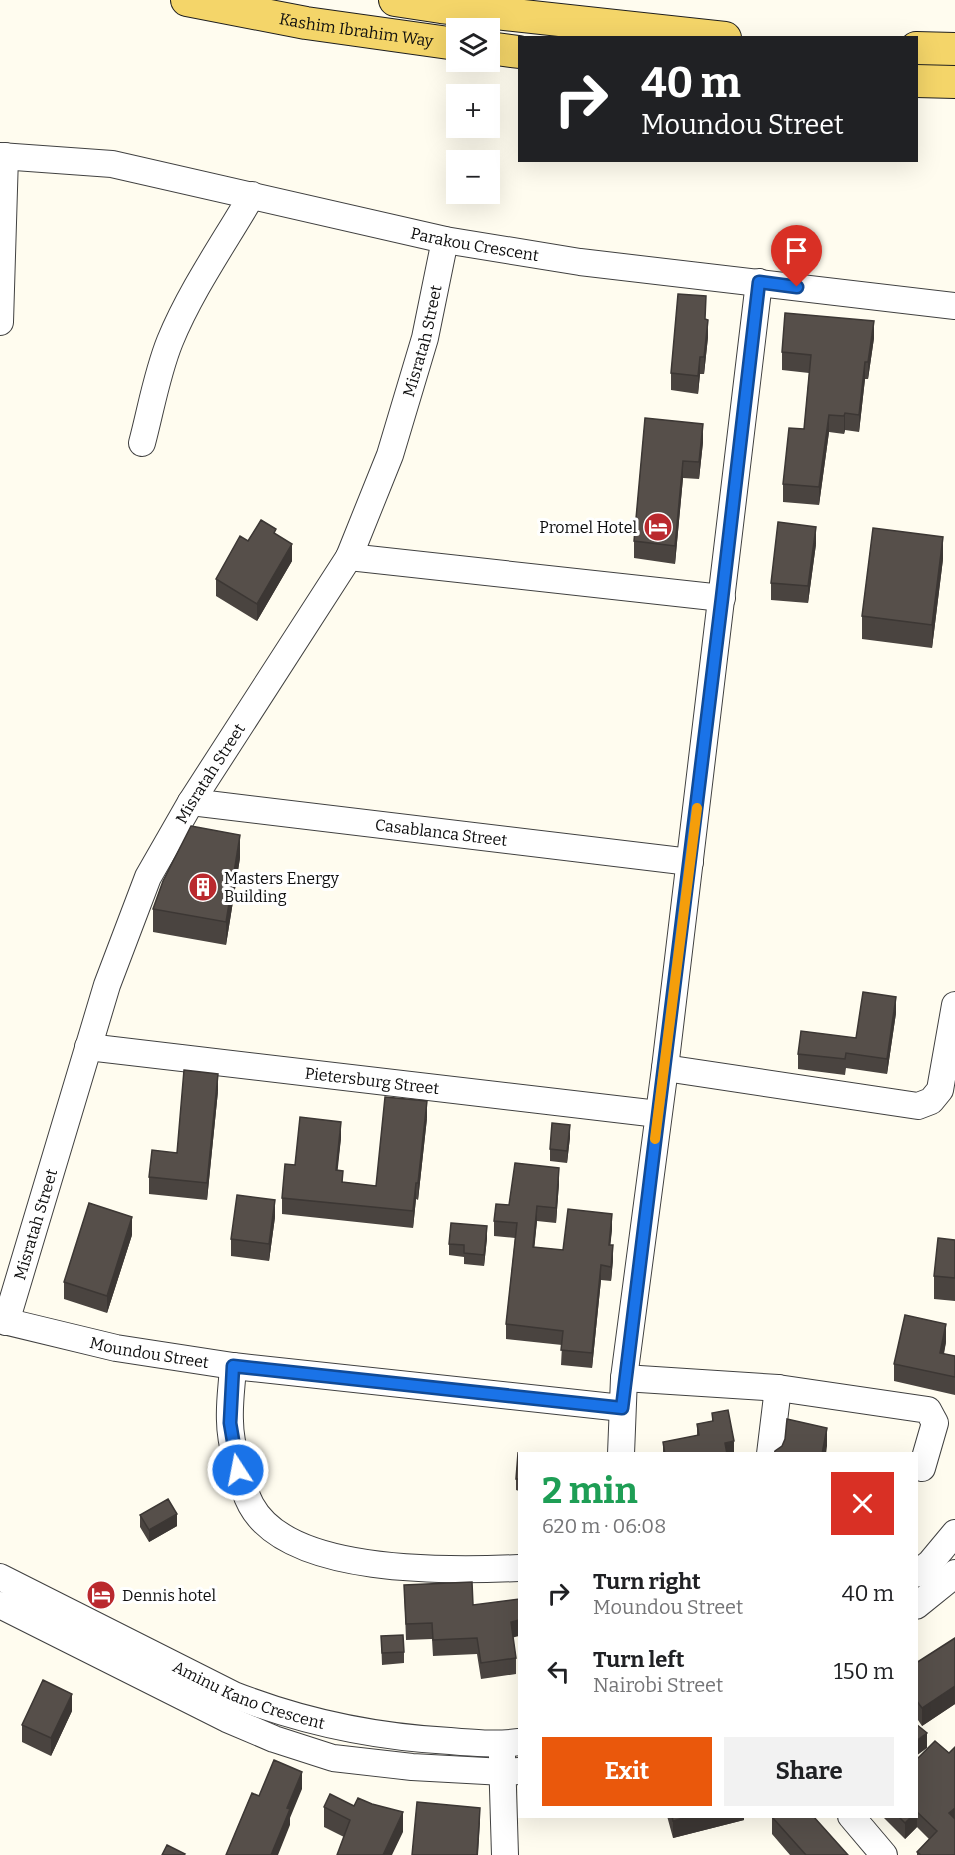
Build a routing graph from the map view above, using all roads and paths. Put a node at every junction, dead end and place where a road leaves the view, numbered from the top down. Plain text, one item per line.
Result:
1 (187, 0) edge
2 (395, 0) edge
3 (707, 36) edge
4 (446, 43) edge
5 (918, 48) edge
6 (500, 49) edge
7 (955, 49) edge
8 (518, 52) edge
9 (918, 81) edge
10 (955, 82) edge
11 (3, 156) edge
12 (252, 195) junction
13 (445, 240) junction
14 (759, 282) junction
15 (955, 306) edge
16 (0, 322) edge
17 (142, 443) dead end
18 (349, 557) junction
19 (722, 598) junction
20 (191, 802) junction
21 (690, 862) junction
22 (955, 1005) edge
23 (88, 1047) junction
24 (665, 1068) junction
25 (658, 1114) junction
26 (3, 1321) edge
27 (233, 1366) junction
28 (624, 1378) junction
29 (778, 1388) junction
30 (622, 1408) junction
31 (621, 1452) edge
32 (770, 1452) edge
33 (922, 1468) dead end
34 (955, 1533) edge
35 (518, 1568) edge
36 (923, 1568) edge
37 (0, 1578) edge
38 (953, 1581) edge
39 (0, 1605) edge
40 (918, 1605) edge
41 (510, 1743) edge
42 (512, 1772) edge
43 (853, 1818) edge
44 (505, 1855) edge
45 (884, 1855) edge

1 - 4 main road, Kashim Ibrahim Way
2 - 3 main road
5 - 7 main road
6 - 8 main road
9 - 10 main road
11 - 12 street, Parakou Crescent
11 - 16 street
12 - 13 street, Parakou Crescent
12 - 17 street
13 - 14 street, Parakou Crescent
13 - 18 street, Misratah Street
14 - 15 street, Parakou Crescent
14 - 19 street
18 - 19 street
18 - 20 street, Misratah Street
19 - 21 street
20 - 21 street, Casablanca Street
20 - 23 street, Misratah Street
21 - 24 street
22 - 24 street
23 - 25 street, Pietersburg Street
23 - 26 street, Misratah Street
24 - 25 street
25 - 28 street
26 - 27 street, Moundou Street
27 - 30 street, Moundou Street
27 - 35 street
28 - 29 street
28 - 30 street
29 - 32 street
29 - 33 street
30 - 31 street
34 - 36 street
36 - 38 street
37 - 41 street, Aminu Kano Crescent
38 - 40 street
39 - 42 street
41 - 42 street
42 - 44 street
43 - 45 street

